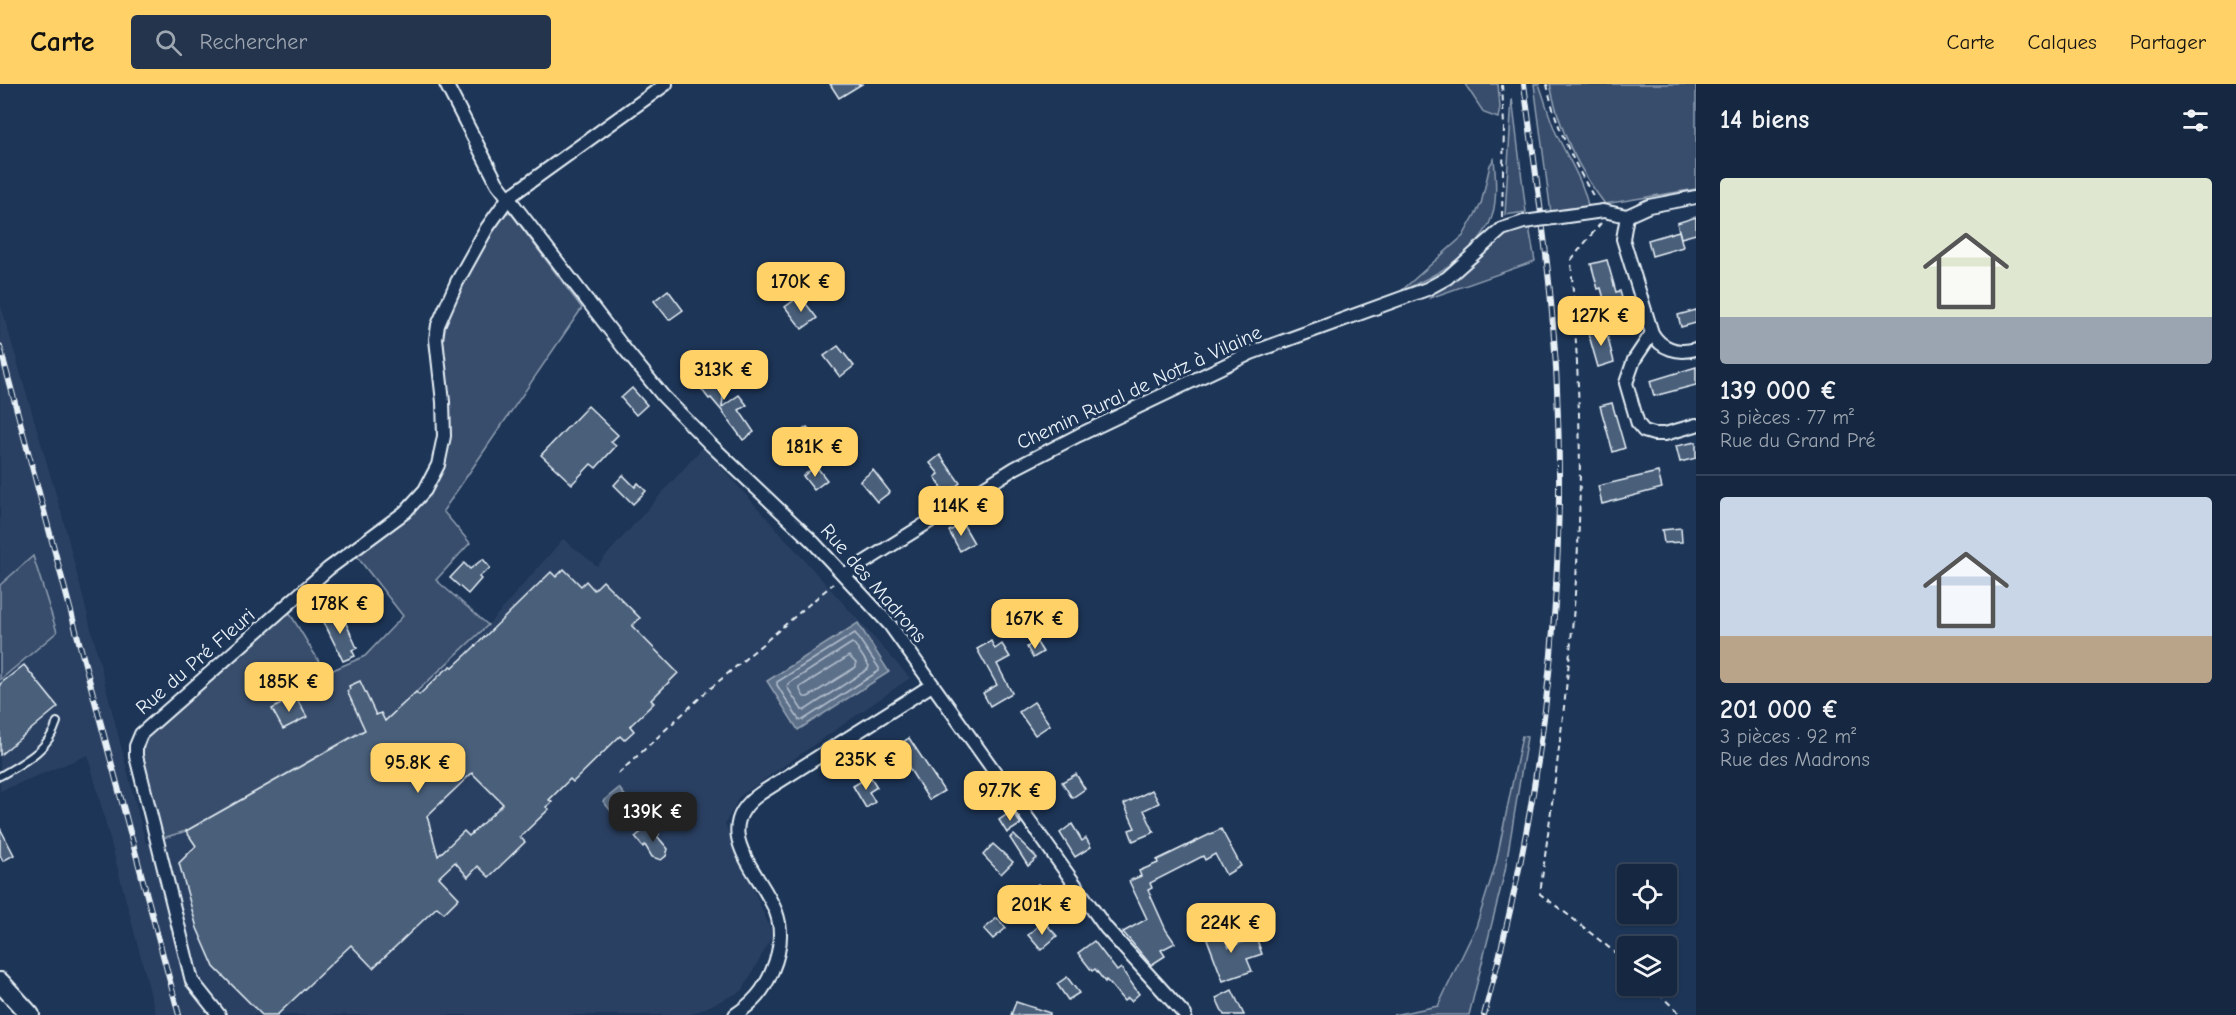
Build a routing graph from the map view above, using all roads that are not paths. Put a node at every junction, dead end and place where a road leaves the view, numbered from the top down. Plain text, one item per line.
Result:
1 (446, 84) edge
2 (666, 84) edge
3 (1696, 196) edge
4 (509, 197) junction
5 (1627, 216) junction
6 (1652, 333) junction
7 (1696, 349) edge
8 (1696, 425) edge
9 (844, 574) junction
10 (932, 685) junction
11 (57, 722) dead end
12 (0, 776) edge
13 (0, 982) edge
14 (30, 1015) edge
15 (219, 1015) edge
16 (735, 1015) edge
17 (1185, 1015) edge

1 - 4 street, Rue des Madrons
2 - 4 street, Rue du Pré Fleuri
3 - 5 street
4 - 9 street, Rue des Madrons
4 - 15 street, Rue du Pré Fleuri
5 - 6 street
5 - 9 street, Chemin Rural de Notz à Vilaine, bridge
6 - 7 street
6 - 8 street
9 - 10 street, Rue des Madrons
10 - 16 street
10 - 17 street, Rue des Madrons
11 - 12 lane
13 - 14 main road

